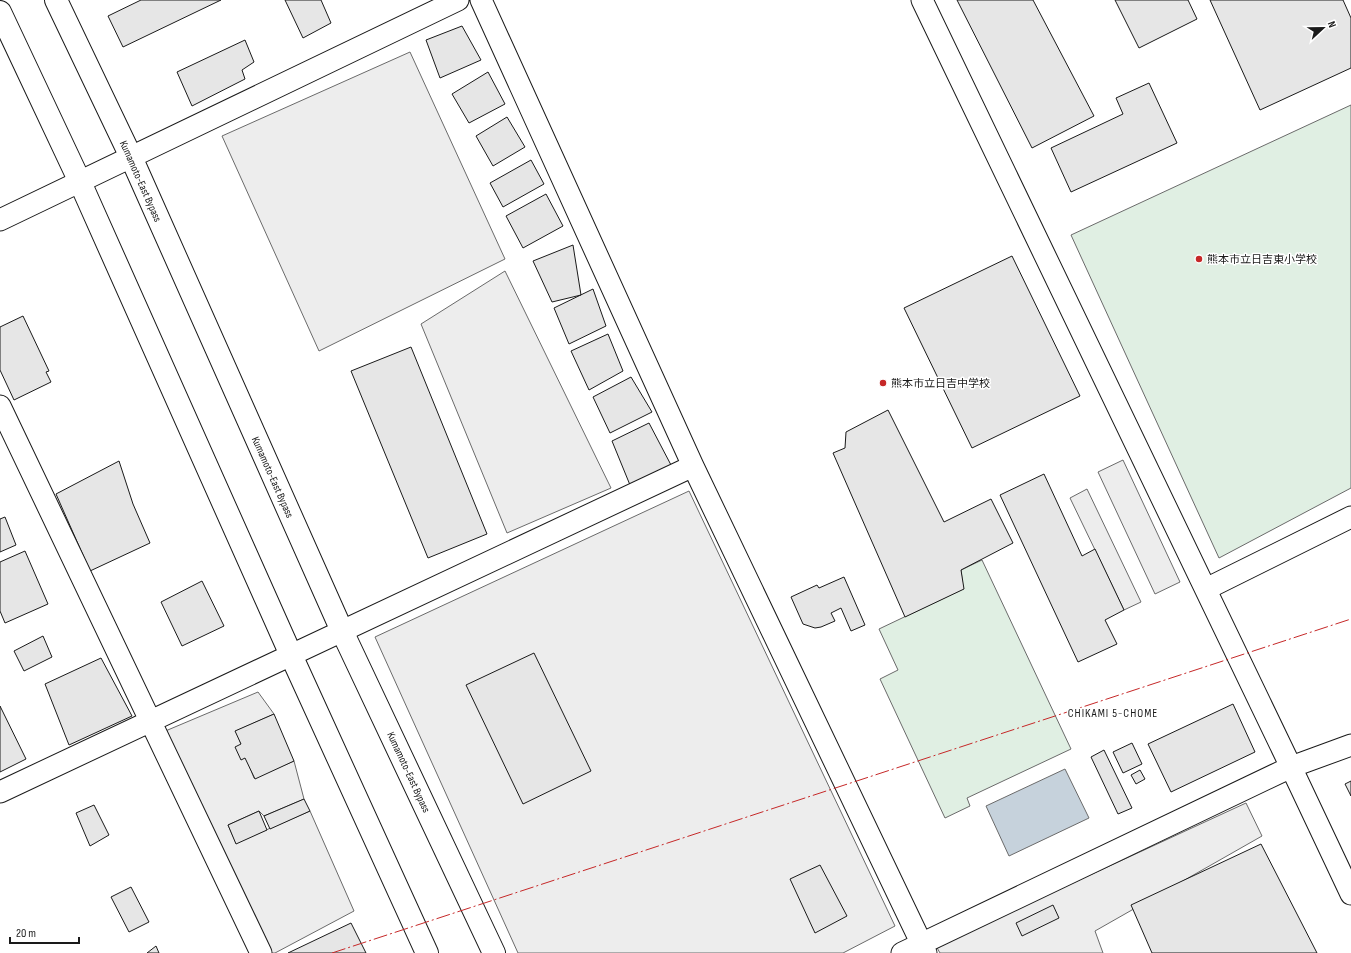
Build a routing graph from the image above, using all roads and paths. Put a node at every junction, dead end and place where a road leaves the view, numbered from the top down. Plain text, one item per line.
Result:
1 (56, 0) edge
2 (458, 0) edge
3 (481, 0) edge
4 (922, 0) edge
5 (0, 12) edge
6 (131, 157) junction
7 (80, 182) junction
8 (0, 220) edge
9 (0, 406) edge
10 (693, 466) junction
11 (1351, 517) edge
12 (1206, 589) junction
13 (342, 631) junction
14 (291, 655) junction
15 (150, 721) junction
16 (1351, 745) edge
17 (1291, 767) junction
18 (0, 792) edge
19 (1351, 894) edge
20 (924, 948) edge
21 (261, 953) edge
22 (428, 953) edge
23 (494, 953) edge
24 (902, 953) edge

1 - 6 highway, Kumamoto-East Bypass
2 - 6 street
3 - 10 street
4 - 12 street
5 - 7 highway
6 - 7 street
6 - 13 highway, Kumamoto-East Bypass
7 - 8 street
7 - 14 highway
9 - 15 street
10 - 13 street
10 - 20 street
11 - 12 street
12 - 17 street
13 - 14 street
13 - 23 highway, Kumamoto-East Bypass
14 - 15 street
14 - 22 highway
15 - 18 street
15 - 21 street
16 - 17 street
17 - 19 street
17 - 20 street
20 - 24 street

